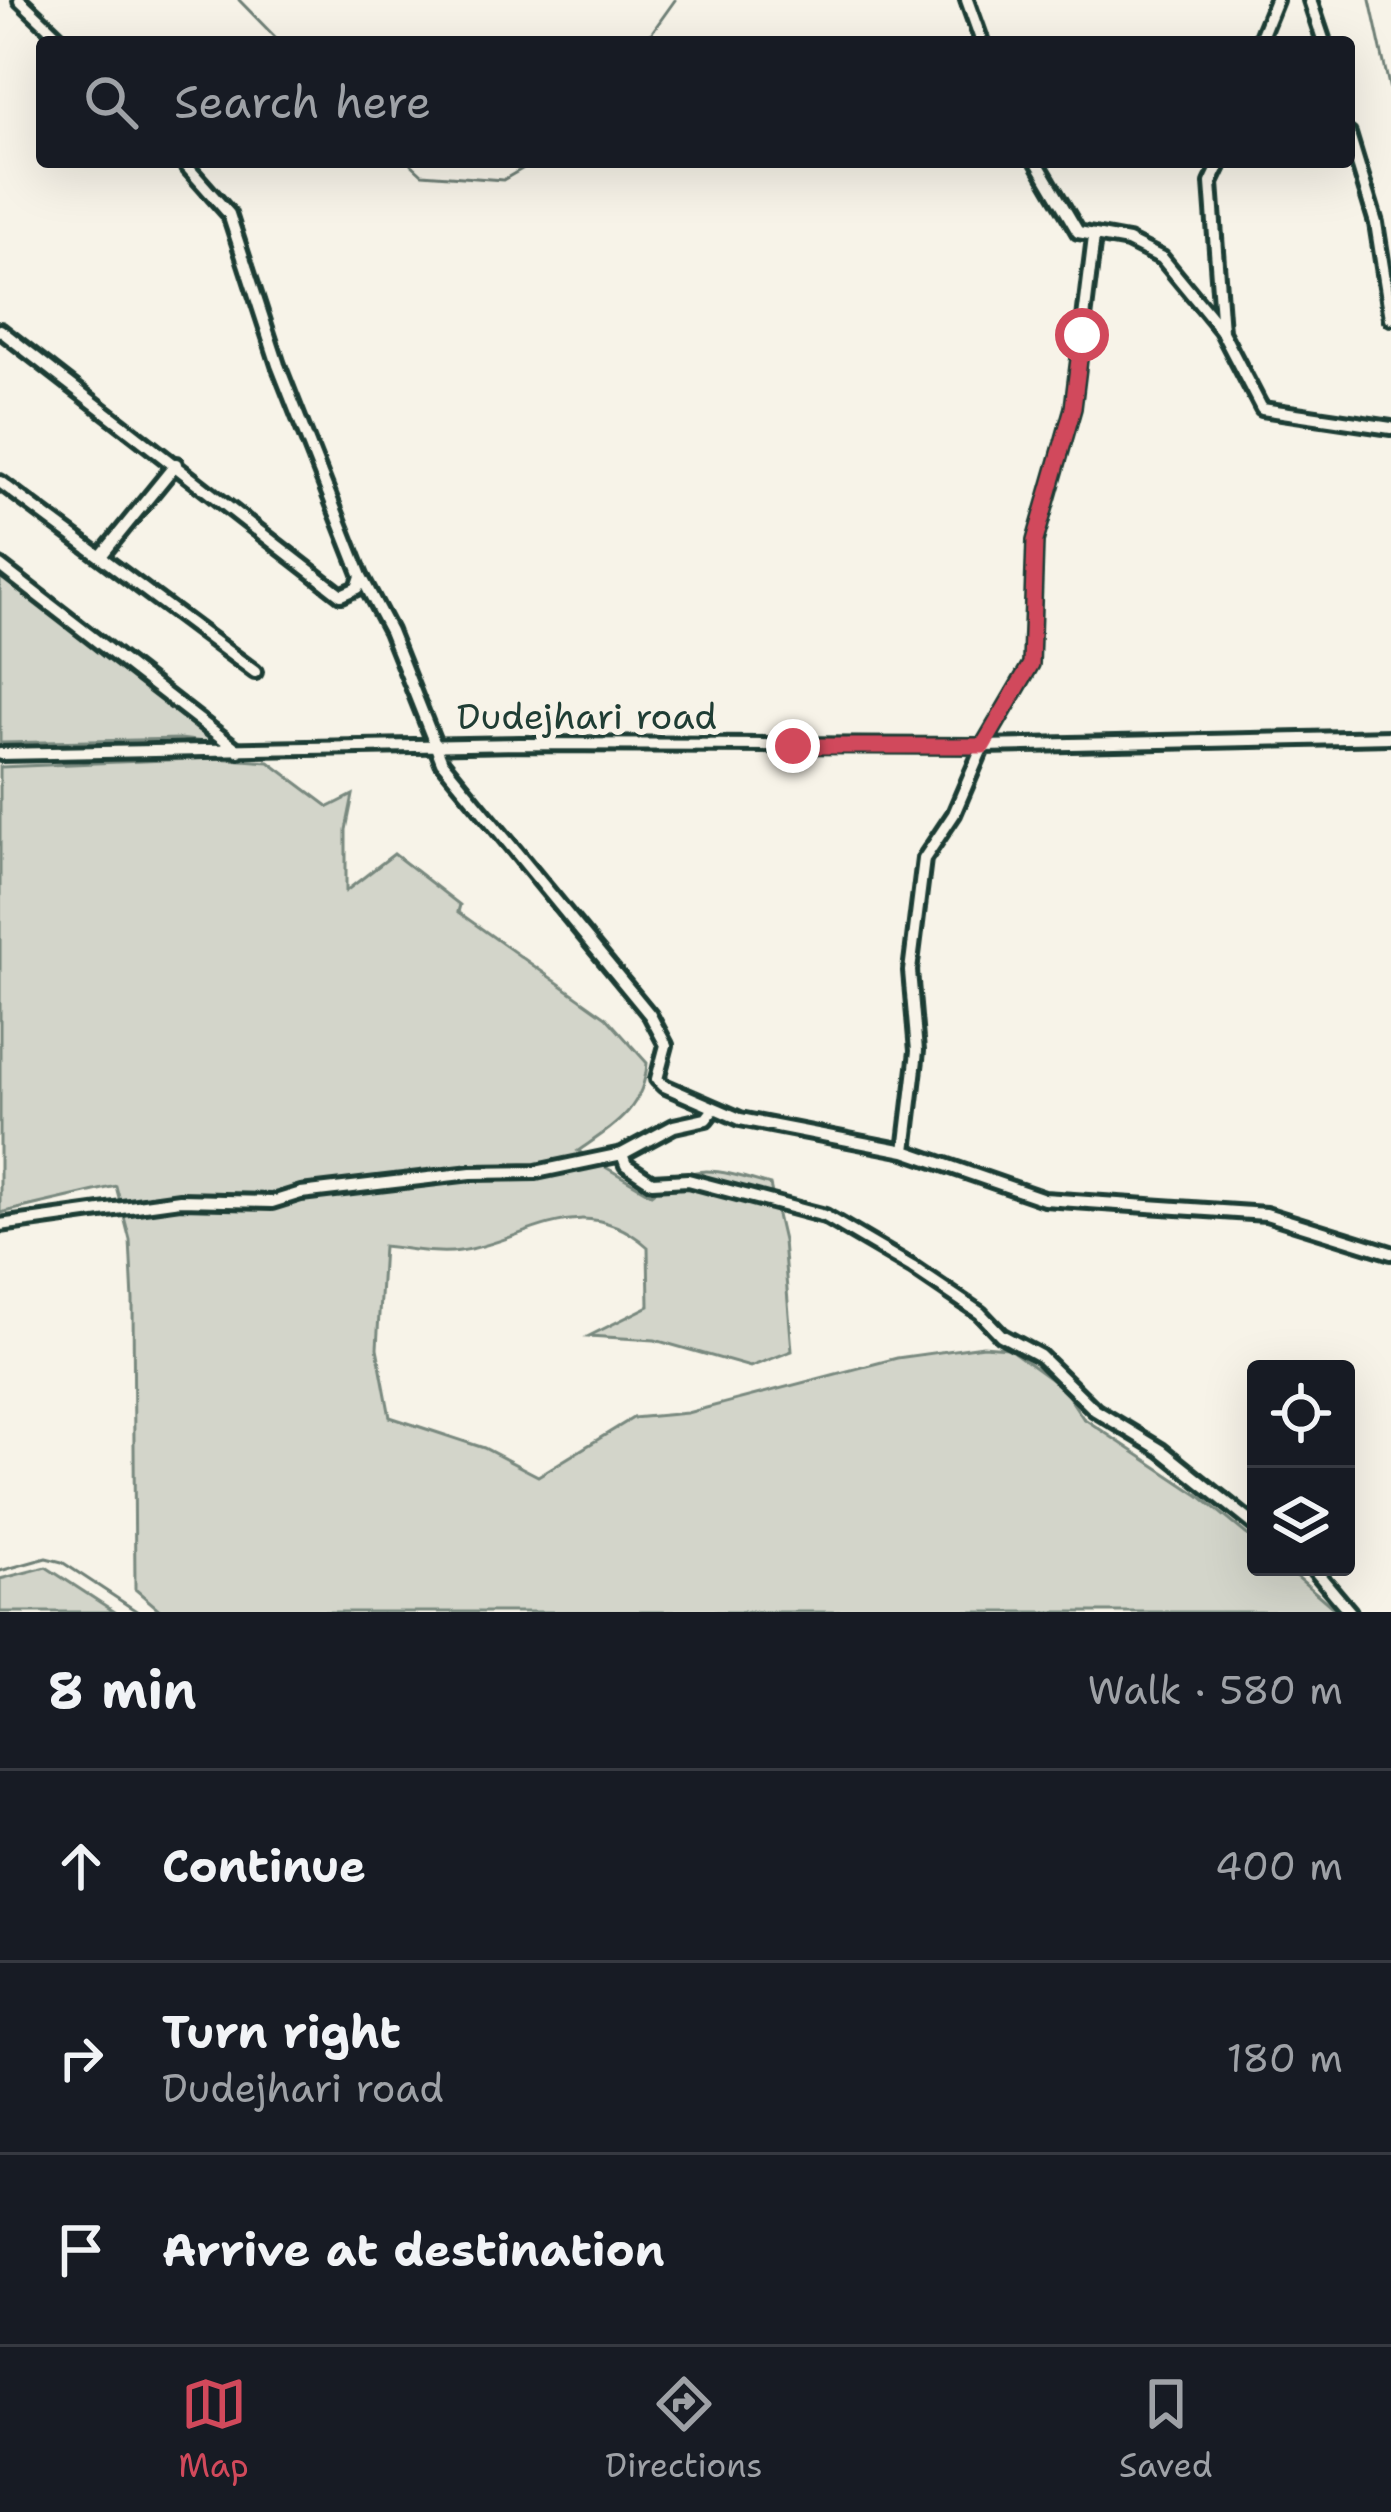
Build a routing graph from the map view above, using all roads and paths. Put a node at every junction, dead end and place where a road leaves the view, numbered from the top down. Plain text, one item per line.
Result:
1 (20, 0) edge
2 (967, 0) edge
3 (1276, 0) edge
4 (1310, 0) edge
5 (58, 36) edge
6 (980, 36) edge
7 (1261, 36) edge
8 (1322, 36) edge
9 (1355, 154) edge
10 (188, 168) edge
11 (1041, 168) edge
12 (1218, 168) edge
13 (1094, 237) junction
14 (1391, 318) edge
15 (1220, 328) junction
16 (0, 330) edge
17 (1391, 428) edge
18 (176, 464) junction
19 (0, 482) edge
20 (101, 556) junction
21 (0, 566) edge
22 (362, 576) junction
23 (255, 672) dead end
24 (1391, 737) edge
25 (983, 746) junction
26 (434, 747) junction
27 (240, 752) junction
28 (0, 754) edge
29 (713, 1110) junction
30 (905, 1150) junction
31 (622, 1154) junction
32 (0, 1225) edge
33 (1391, 1253) edge
34 (1247, 1519) edge
35 (1320, 1576) edge
36 (1350, 1612) edge

1 - 5 street
2 - 6 street
3 - 7 street
4 - 8 street
9 - 14 street
10 - 22 street
11 - 13 street
12 - 15 street
13 - 15 street
13 - 25 street
15 - 17 street
16 - 18 street
18 - 20 street
18 - 22 street
19 - 20 street
20 - 23 street
21 - 27 street
22 - 26 street
24 - 25 street, Dudejhari road
25 - 26 street, Dudejhari road
25 - 30 street
26 - 27 street, Dudejhari road
26 - 29 street
27 - 28 street, Dudejhari road
29 - 30 street
29 - 31 street
30 - 33 street
31 - 32 street
31 - 34 street
35 - 36 street

